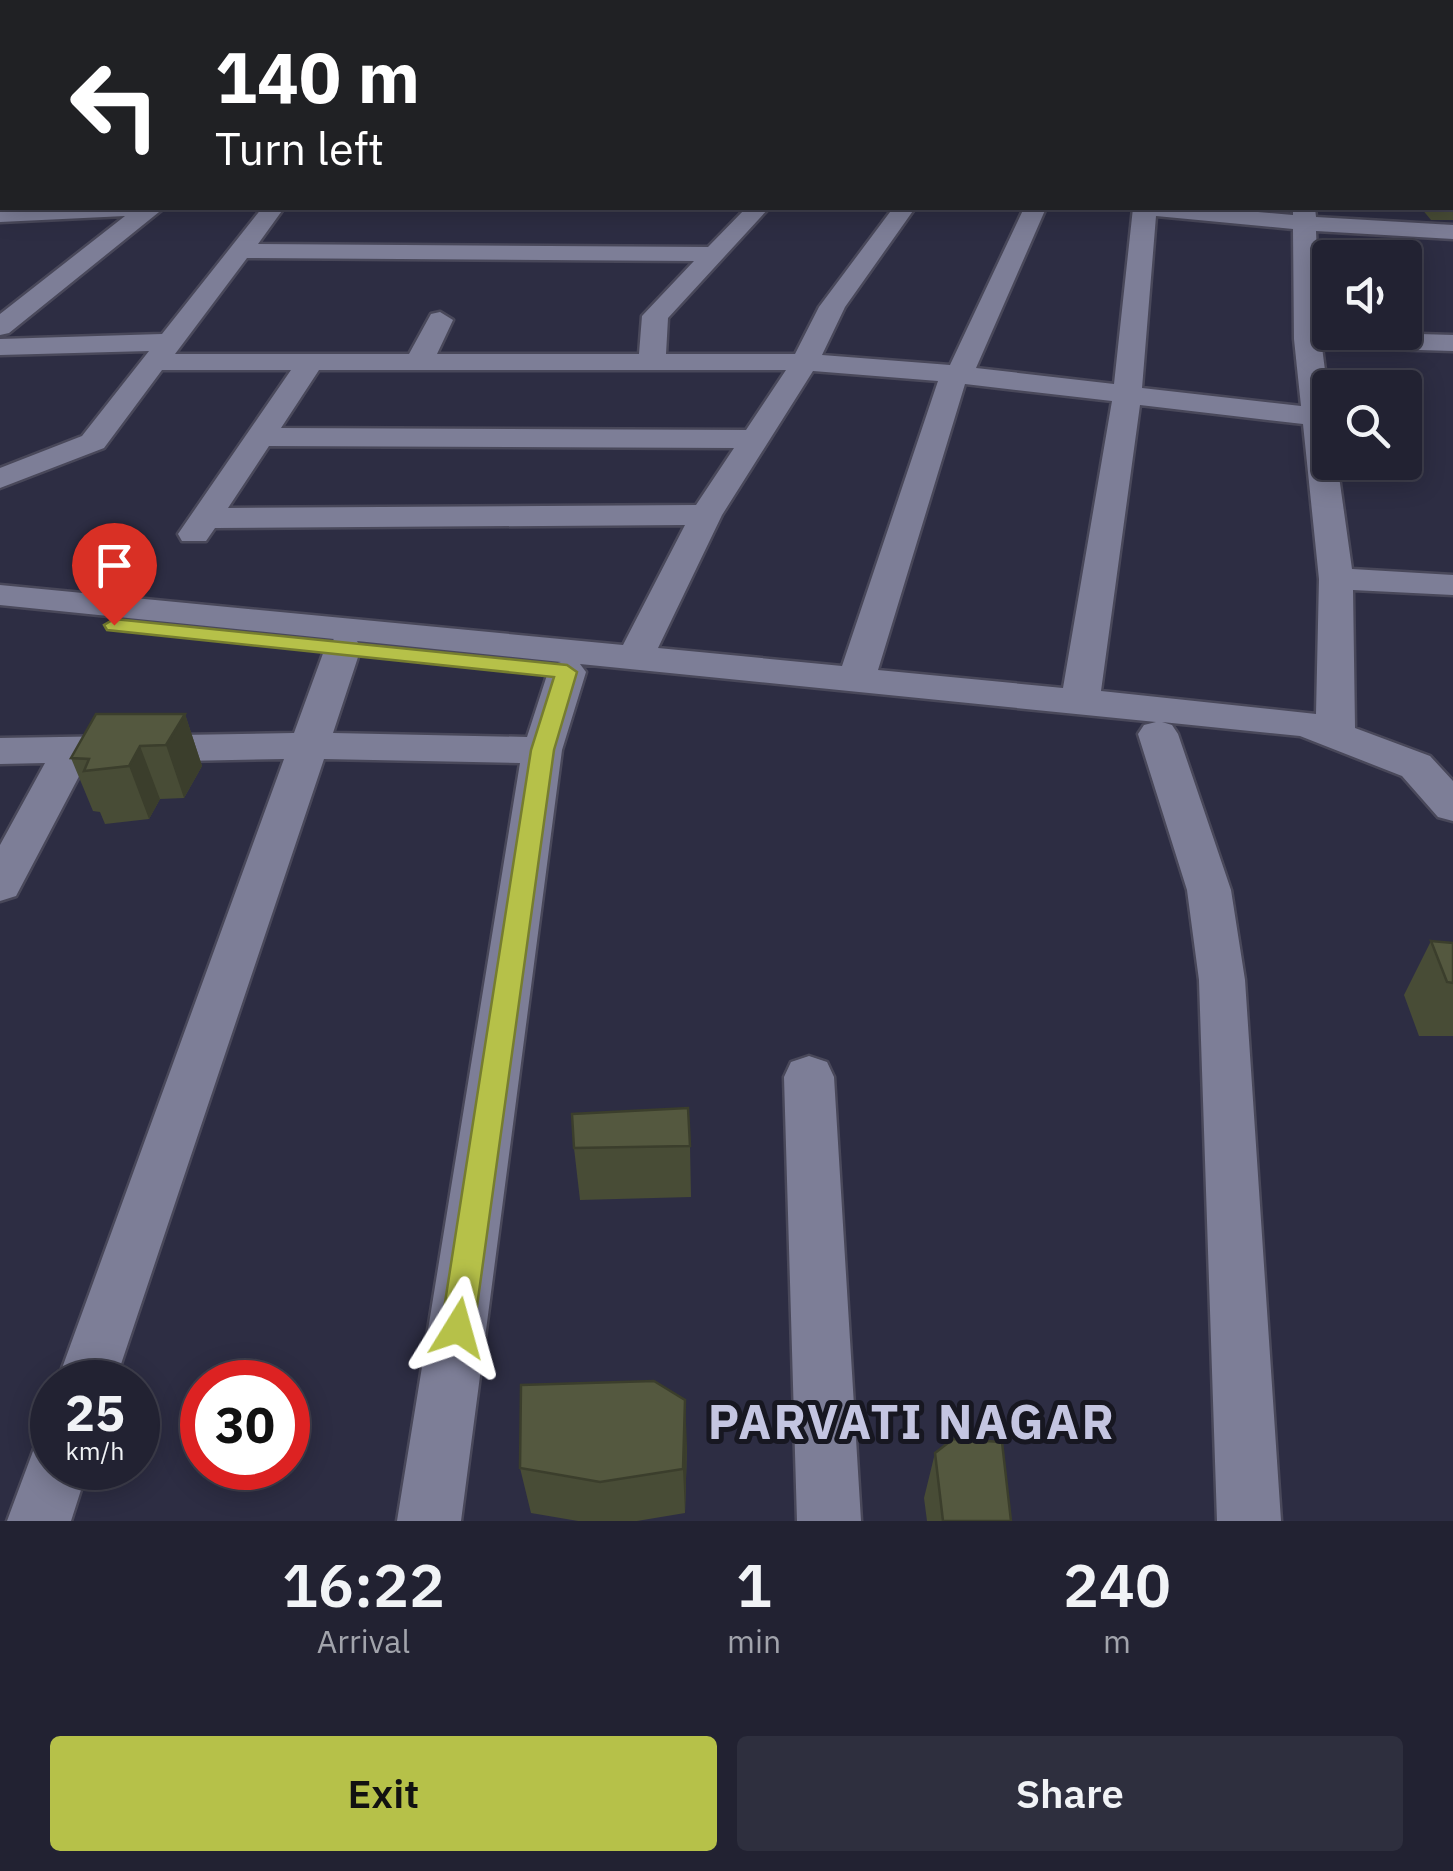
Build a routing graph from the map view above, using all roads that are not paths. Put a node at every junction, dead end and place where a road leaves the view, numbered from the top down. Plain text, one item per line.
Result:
1 (112, 210) edge
2 (146, 210) edge
3 (271, 210) edge
4 (756, 210) edge
5 (903, 210) edge
6 (1034, 210) edge
7 (1144, 210) edge
8 (1184, 210) edge
9 (0, 216) edge
10 (1305, 216) edge
11 (1453, 232) edge
12 (240, 251) junction
13 (714, 254) junction
14 (440, 320) dead end
15 (0, 327) edge
16 (1307, 339) junction
17 (1453, 343) edge
18 (0, 346) edge
19 (162, 352) junction
20 (311, 362) junction
21 (419, 362) junction
22 (652, 362) junction
23 (805, 362) junction
24 (957, 374) junction
25 (1312, 382) edge
26 (1127, 395) junction
27 (1312, 417) edge
28 (260, 437) junction
29 (756, 438) junction
30 (0, 479) edge
31 (1324, 480) edge
32 (706, 516) junction
33 (1336, 580) junction
34 (1453, 584) edge
35 (0, 595) edge
36 (0, 614) edge
37 (342, 648) junction
38 (636, 656) junction
39 (567, 672) junction
40 (1084, 677) junction
41 (856, 679) junction
42 (1340, 724) junction
43 (1158, 734) junction
44 (309, 746) junction
45 (542, 750) junction
46 (0, 751) edge
47 (72, 751) junction
48 (1453, 807) edge
49 (0, 884) edge
50 (809, 1078) dead end
51 (94, 1360) edge
52 (49, 1490) edge
53 (38, 1521) edge
54 (430, 1521) edge
55 (829, 1521) edge
56 (1249, 1521) edge

1 - 9 street
2 - 15 street
3 - 12 street
4 - 13 street
5 - 23 street
6 - 24 street
7 - 26 street
8 - 10 street
10 - 11 street
10 - 16 street
12 - 13 street
12 - 19 street
13 - 22 street
14 - 21 street
16 - 17 street
16 - 25 street
18 - 19 street
19 - 20 street
19 - 30 street
20 - 21 street
20 - 28 street
21 - 22 street
22 - 23 street
23 - 24 street
23 - 29 street
24 - 26 street
24 - 41 street
26 - 27 street
26 - 40 street
28 - 29 street
28 - 32 street
29 - 32 street
31 - 33 street
32 - 38 street
33 - 34 street
33 - 42 street
35 - 38 street
36 - 37 street
37 - 39 street
37 - 44 street
38 - 41 street
39 - 43 street
39 - 45 street
40 - 41 street
40 - 42 street
42 - 43 street
42 - 48 street
43 - 56 street
44 - 45 street
44 - 47 street
44 - 51 street
45 - 54 street
46 - 47 street
47 - 49 street
50 - 55 street
52 - 53 street

